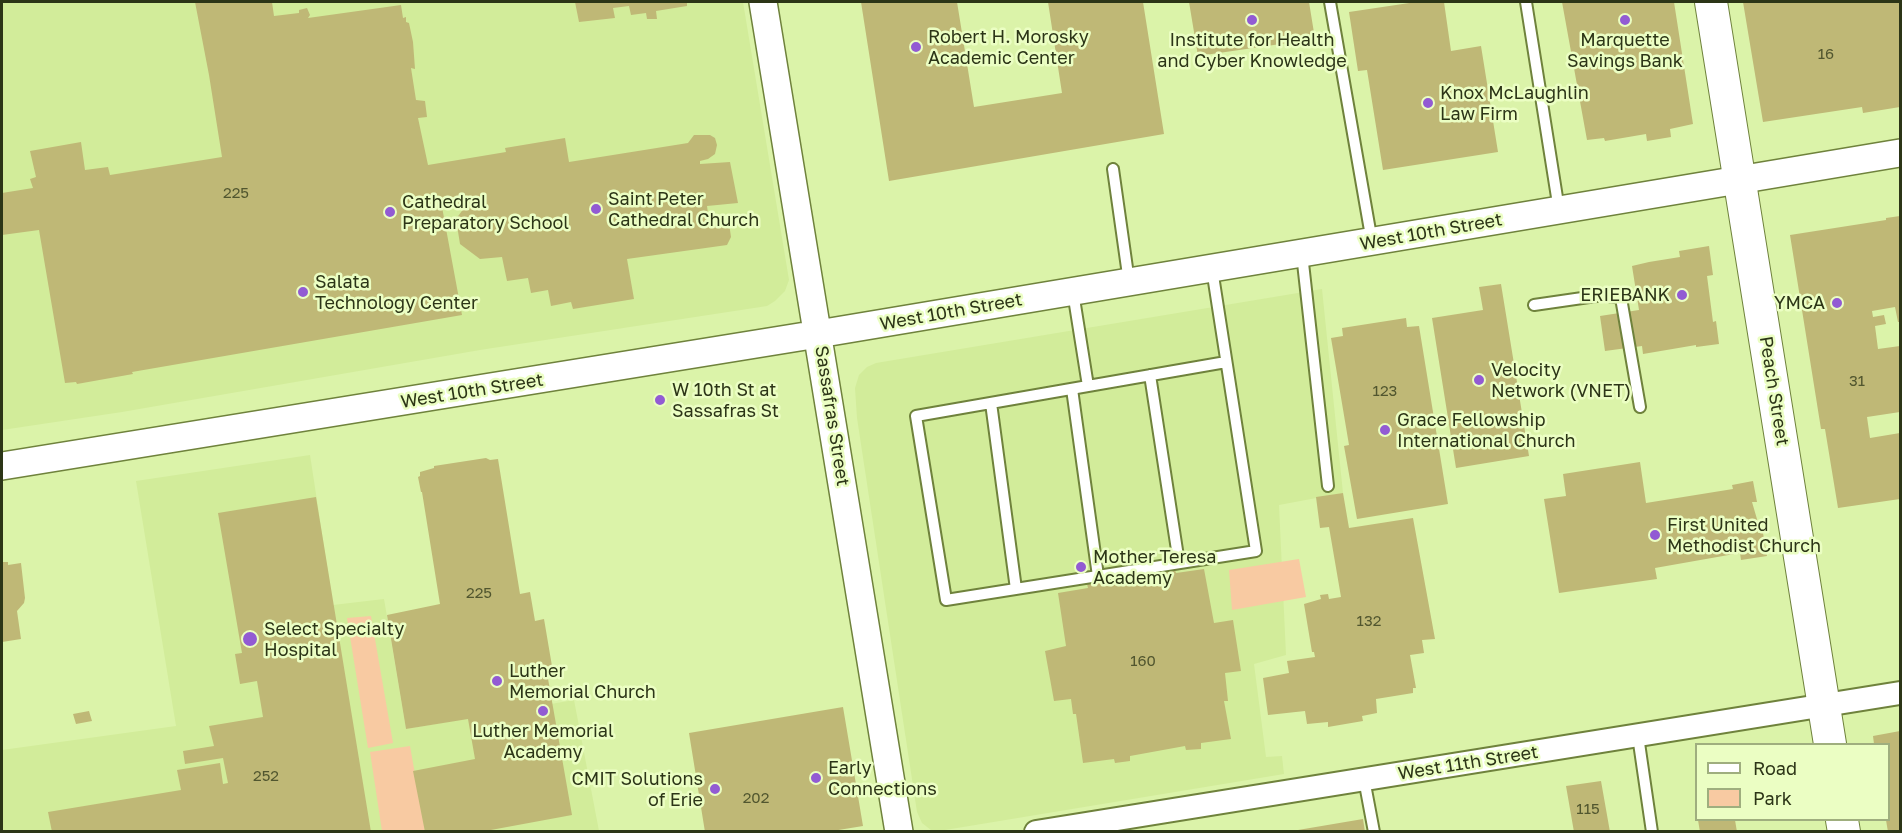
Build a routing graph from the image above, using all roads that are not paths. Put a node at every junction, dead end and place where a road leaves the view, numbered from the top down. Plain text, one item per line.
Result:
1 (763, 2) edge
2 (1331, 2) edge
3 (1526, 2) edge
4 (1711, 2) edge
5 (1900, 153) edge
6 (1113, 169) dead end
7 (1740, 180) junction
8 (1559, 210) junction
9 (1372, 242) junction
10 (1302, 254) junction
11 (1212, 269) junction
12 (1129, 282) junction
13 (1073, 292) junction
14 (1534, 305) dead end
15 (818, 334) junction
16 (1226, 362) junction
17 (1150, 375) junction
18 (1088, 386) junction
19 (1072, 389) junction
20 (991, 404) junction
21 (1640, 408) dead end
22 (2, 466) edge
23 (1328, 486) dead end
24 (1179, 563) junction
25 (1098, 576) junction
26 (1016, 589) junction
27 (1900, 693) edge
28 (1824, 706) junction
29 (1638, 736) junction
30 (1830, 743) edge
31 (1364, 779) junction
32 (1104, 826) edge
33 (899, 831) edge
34 (1036, 831) edge
35 (1374, 831) edge
36 (1652, 831) edge

1 - 15 street, Sassafras Street
2 - 9 lane
3 - 8 lane
4 - 7 main road, Peach Street
5 - 7 street, West 10th Street
6 - 12 lane
7 - 8 street, West 10th Street
7 - 28 main road, Peach Street
8 - 9 street, West 10th Street
9 - 10 street, West 10th Street
10 - 11 street, West 10th Street
10 - 23 lane
11 - 12 street, West 10th Street
11 - 16 lane
12 - 13 street, West 10th Street
13 - 15 street, West 10th Street
13 - 18 lane
14 - 21 lane
15 - 22 street, West 10th Street
15 - 33 street, Sassafras Street
16 - 17 lane
16 - 24 lane
17 - 18 lane
17 - 24 lane
18 - 19 lane
19 - 20 lane
19 - 25 lane
20 - 26 lane
20 - 26 lane
24 - 25 lane
25 - 26 lane
27 - 28 street, West 11th Street
28 - 29 street, West 11th Street
28 - 30 main road, Peach Street
29 - 31 street, West 11th Street
29 - 36 lane
31 - 32 street, West 11th Street
31 - 35 lane
32 - 34 street, West 11th Street

